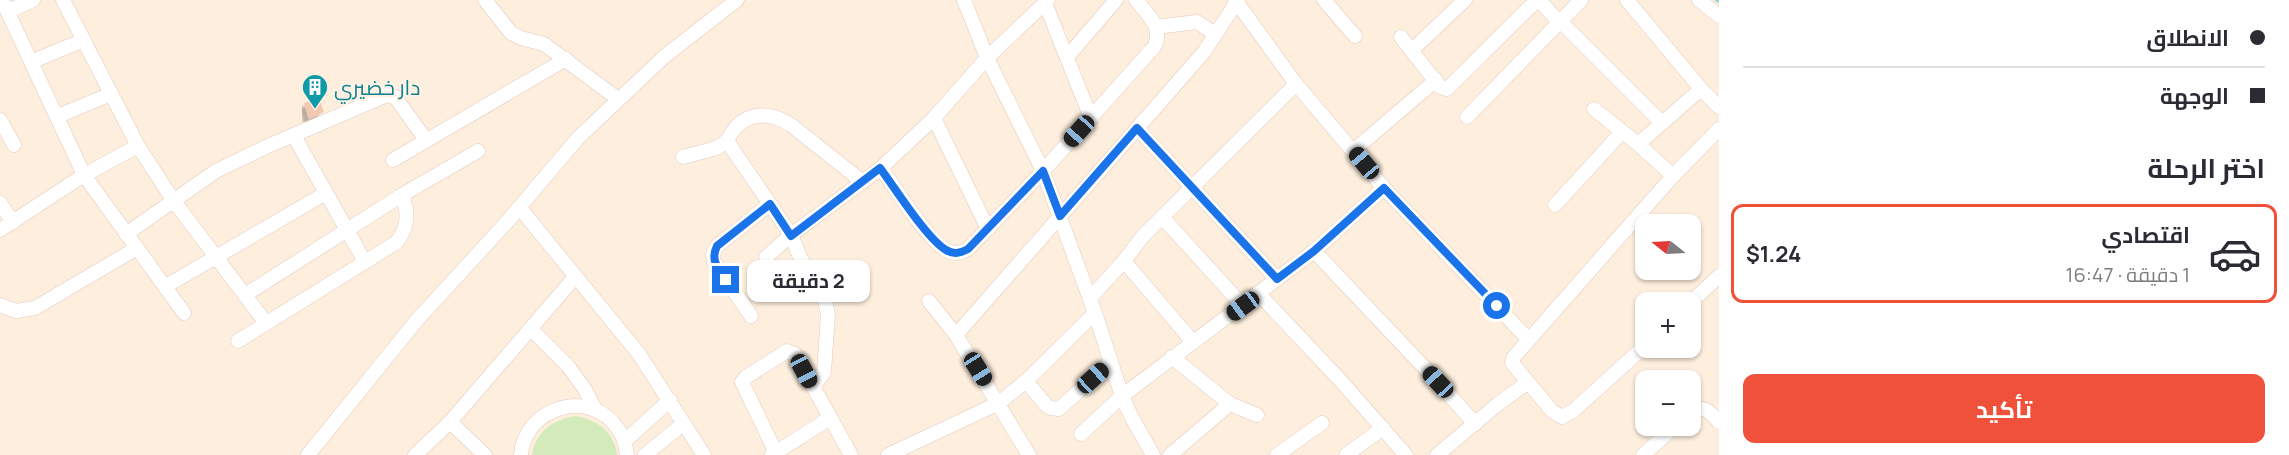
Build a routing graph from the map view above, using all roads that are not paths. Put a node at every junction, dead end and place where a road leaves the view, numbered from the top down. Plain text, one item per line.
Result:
1 (33, 0) edge
2 (63, 0) edge
3 (485, 0) edge
4 (724, 0) edge
5 (737, 0) edge
6 (964, 0) edge
7 (1116, 0) edge
8 (1136, 0) edge
9 (1324, 0) edge
10 (1465, 0) edge
11 (1538, 0) edge
12 (1581, 0) edge
13 (1627, 0) edge
14 (1699, 0) edge
15 (1236, 1) edge
16 (1046, 2) edge
17 (5, 6) edge
18 (1719, 16) edge
19 (712, 19) junction
20 (1559, 22) junction
21 (1156, 27) junction
22 (1215, 34) junction
23 (1355, 36) dead end
24 (1401, 37) dead end
25 (84, 40) junction
26 (1412, 50) junction
27 (1068, 56) junction
28 (987, 58) junction
29 (566, 59) junction
30 (33, 61) junction
31 (1436, 80) junction
32 (1296, 84) junction
33 (1701, 89) junction
34 (111, 94) junction
35 (618, 99) junction
36 (1719, 107) edge
37 (1594, 109) dead end
38 (58, 116) junction
39 (1467, 117) dead end
40 (934, 118) junction
41 (1091, 118) junction
42 (0, 120) edge
43 (1662, 123) junction
44 (1137, 128) junction
45 (1719, 129) edge
46 (1622, 132) junction
47 (294, 136) junction
48 (426, 140) junction
49 (727, 141) junction
50 (1638, 144) junction
51 (14, 145) dead end
52 (138, 146) junction
53 (478, 151) dead end
54 (1353, 151) junction
55 (683, 156) dead end
56 (393, 160) dead end
57 (880, 168) junction
58 (1043, 171) junction
59 (84, 175) junction
60 (1672, 176) junction
61 (863, 182) junction
62 (1191, 187) junction
63 (1384, 188) junction
64 (326, 193) junction
65 (402, 195) junction
66 (173, 200) junction
67 (0, 203) edge
68 (770, 204) junction
69 (1554, 205) dead end
70 (519, 207) junction
71 (1060, 216) junction
72 (1162, 217) junction
73 (13, 222) junction
74 (988, 229) junction
75 (0, 230) edge
76 (346, 231) junction
77 (126, 234) junction
78 (791, 236) junction
79 (136, 248) junction
80 (1314, 251) junction
81 (766, 257) dead end
82 (215, 258) junction
83 (1124, 261) junction
84 (365, 262) junction
85 (1719, 276) edge
86 (575, 277) junction
87 (1277, 279) junction
88 (166, 286) junction
89 (1701, 293) edge
90 (1259, 294) junction
91 (245, 296) junction
92 (1090, 298) junction
93 (929, 301) dead end
94 (0, 305) edge
95 (1243, 306) junction
96 (184, 313) dead end
97 (1095, 313) junction
98 (751, 316) dead end
99 (266, 323) junction
100 (531, 329) junction
101 (956, 334) junction
102 (1529, 340) junction
103 (238, 341) dead end
104 (1193, 342) junction
105 (1635, 355) edge
106 (1172, 357) junction
107 (1111, 362) junction
108 (1026, 381) junction
109 (1527, 383) junction
110 (813, 387) junction
111 (1122, 396) junction
112 (670, 400) junction
113 (999, 403) junction
114 (1230, 404) junction
115 (1701, 407) edge
116 (595, 409) junction
117 (1257, 415) dead end
118 (830, 418) junction
119 (450, 422) junction
120 (1719, 422) edge
121 (1322, 423) dead end
122 (683, 424) junction
123 (1475, 424) junction
124 (1383, 428) junction
125 (1081, 434) dead end
126 (1664, 436) edge
127 (626, 448) edge
128 (774, 454) edge
129 (308, 455) edge
130 (415, 455) edge
131 (484, 455) edge
132 (521, 455) edge
133 (645, 455) edge
134 (704, 455) edge
135 (850, 455) edge
136 (888, 455) edge
137 (1029, 455) edge
138 (1154, 455) edge
139 (1170, 455) edge
140 (1277, 455) edge
141 (1346, 455) edge
142 (1406, 455) edge
143 (1437, 455) edge
144 (1643, 455) edge

1 - 17 street
2 - 25 street
3 - 29 street
4 - 19 street
5 - 19 street
6 - 28 street
7 - 27 street
8 - 21 street
9 - 23 street
10 - 26 street
11 - 20 street
11 - 31 street
12 - 20 street
13 - 33 street
14 - 18 street
15 - 22 street
15 - 32 street
16 - 27 street
16 - 28 street
17 - 30 street
19 - 35 street
20 - 39 street
20 - 43 street
21 - 22 street
21 - 41 street
22 - 44 street
24 - 26 street
25 - 30 street
25 - 34 street
26 - 31 street
27 - 41 street
28 - 40 street
28 - 58 street
29 - 35 street
29 - 48 street
30 - 38 street
31 - 54 street
32 - 54 street
32 - 62 street
33 - 36 street
33 - 43 street
34 - 38 street
34 - 52 street
35 - 70 street
37 - 46 street
38 - 59 street
40 - 57 street
40 - 74 street
41 - 58 street
42 - 51 street
43 - 50 street
44 - 62 street
44 - 71 street
45 - 60 street
46 - 50 street
46 - 69 street
47 - 48 street
47 - 64 street
47 - 66 street
48 - 56 street
49 - 55 street
49 - 61 street
49 - 68 street
50 - 60 street
52 - 59 street
52 - 66 street
53 - 65 street
54 - 63 street
57 - 61 street
57 - 74 street
58 - 71 street
58 - 74 street
59 - 73 street
59 - 77 street
60 - 102 street
61 - 78 street
62 - 72 street
62 - 87 street
63 - 80 street
63 - 102 street
64 - 76 street
64 - 82 street
65 - 76 street
65 - 84 street
66 - 77 street
66 - 82 street
67 - 73 street
68 - 78 street
68 - 98 street
70 - 86 street
70 - 129 street
71 - 92 street
71 - 101 street
72 - 83 street
72 - 95 street
73 - 75 street
76 - 84 street
76 - 91 street
77 - 79 street
78 - 81 street
78 - 110 street
79 - 88 street
79 - 94 street
80 - 87 street
80 - 123 street
82 - 88 street
82 - 91 street
83 - 92 street
83 - 104 street
84 - 99 street
85 - 89 street
86 - 100 street
86 - 112 street
87 - 90 street
88 - 96 street
90 - 95 street
90 - 124 street
91 - 99 street
92 - 97 street
93 - 101 street
95 - 104 street
97 - 107 street
97 - 108 street
99 - 103 street
100 - 116 street
100 - 119 street
101 - 113 street
102 - 109 street
104 - 106 street
105 - 109 street
106 - 111 street
106 - 114 street
107 - 108 street
107 - 111 street
108 - 113 street
109 - 123 street
110 - 118 street
110 - 128 street
111 - 125 street
111 - 138 street
112 - 122 street
112 - 127 street
113 - 136 street
113 - 137 street
114 - 117 street
114 - 139 street
115 - 120 street
116 - 127 street
116 - 132 street
118 - 128 street
118 - 135 street
119 - 130 street
119 - 131 street
121 - 140 street
122 - 133 street
122 - 134 street
123 - 143 street
124 - 141 street
124 - 142 street
126 - 144 street

